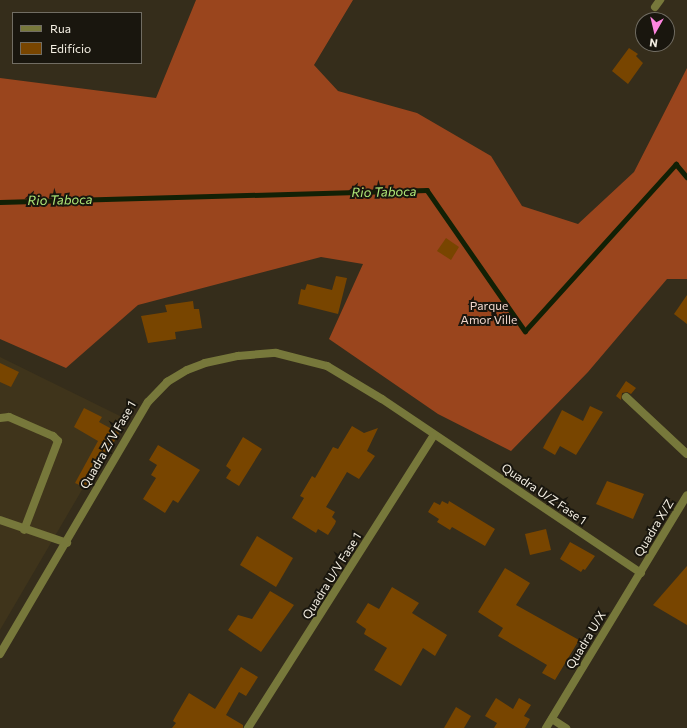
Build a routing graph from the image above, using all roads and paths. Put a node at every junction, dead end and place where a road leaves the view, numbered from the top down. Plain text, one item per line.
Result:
1 (660, 0) edge
2 (655, 7) dead end
3 (626, 397) dead end
4 (0, 418) edge
5 (434, 435) junction
6 (687, 454) edge
7 (687, 495) edge
8 (0, 520) edge
9 (24, 530) junction
10 (66, 543) junction
11 (641, 573) junction
12 (0, 654) edge
13 (552, 719) junction
14 (248, 728) edge
15 (546, 728) edge
16 (566, 728) edge

1 - 2 street
3 - 6 street
4 - 9 street
5 - 10 street, Quadra Z/V Fase 1
5 - 11 street, Quadra U/Z Fase 1
5 - 14 street, Quadra U/V Fase 1
7 - 11 street, Quadra X/Z
8 - 9 street
9 - 10 street
10 - 12 street, Quadra Z/V Fase 1
11 - 13 street, Quadra U/X
13 - 15 street, Quadra U/X
13 - 16 street

